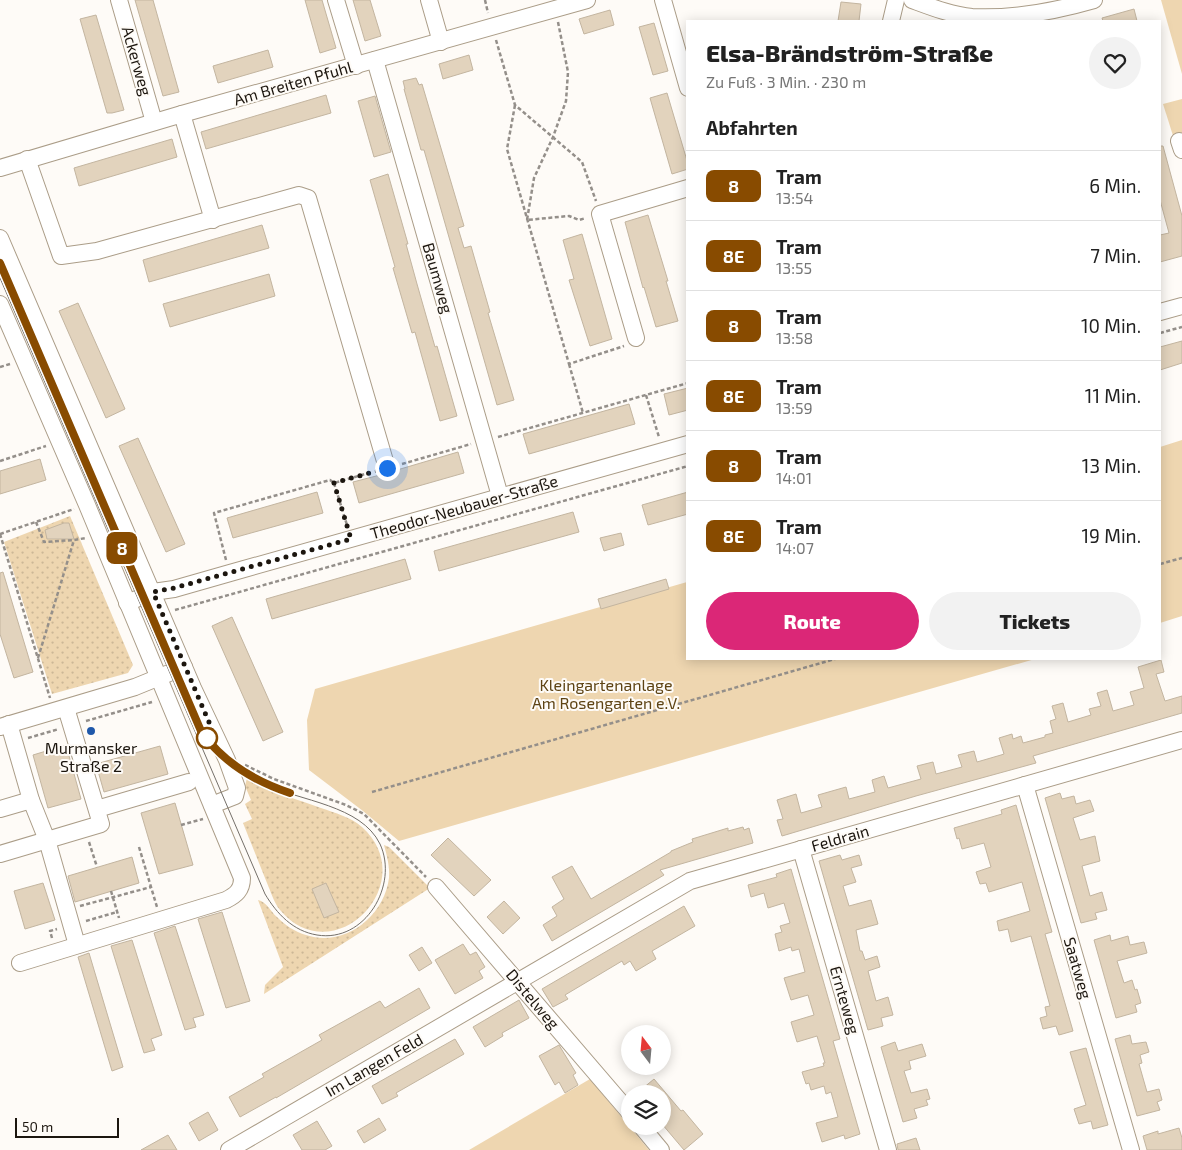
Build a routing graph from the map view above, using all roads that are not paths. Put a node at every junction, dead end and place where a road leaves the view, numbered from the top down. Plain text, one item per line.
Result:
1 (119, 0) edge
2 (336, 0) edge
3 (429, 0) edge
4 (587, 0) edge
5 (663, 0) edge
6 (896, 0) edge
7 (912, 0) edge
8 (1094, 0) edge
9 (890, 20) edge
10 (441, 42) junction
11 (375, 60) junction
12 (356, 66) junction
13 (686, 81) edge
14 (182, 114) junction
15 (154, 122) junction
16 (27, 159) junction
17 (0, 168) edge
18 (686, 189) edge
19 (213, 220) junction
20 (0, 238) edge
21 (0, 304) edge
22 (1182, 306) edge
23 (1161, 312) edge
24 (636, 338) road end
25 (686, 445) edge
26 (387, 468) road end
27 (500, 496) junction
28 (153, 592) junction
29 (127, 603) junction
30 (184, 667) junction
31 (158, 678) junction
32 (60, 710) junction
33 (5, 726) edge
34 (1182, 740) edge
35 (189, 782) dead end
36 (1025, 785) junction
37 (31, 800) junction
38 (0, 809) edge
39 (208, 812) junction
40 (94, 821) junction
41 (47, 840) junction
42 (801, 849) junction
43 (0, 854) edge
44 (436, 887) road end
45 (78, 945) junction
46 (20, 963) dead end
47 (518, 981) junction
48 (621, 1102) edge
49 (648, 1135) edge
50 (229, 1150) edge
51 (661, 1150) edge
52 (888, 1150) edge
53 (1132, 1150) edge

1 - 15 street, Ackerweg
2 - 12 street
3 - 10 street
4 - 10 street, Am Breiten Pfuhl
5 - 13 street
6 - 9 street
7 - 8 street
10 - 11 street, Am Breiten Pfuhl
11 - 12 street, Am Breiten Pfuhl
11 - 27 street, Baumweg
12 - 14 street, Am Breiten Pfuhl
14 - 15 street, Am Breiten Pfuhl
14 - 19 street
15 - 16 street, Am Breiten Pfuhl
16 - 17 street, Am Breiten Pfuhl
16 - 19 street
18 - 24 street
19 - 26 street
20 - 28 street
21 - 29 street
22 - 23 street
25 - 27 street, Theodor-Neubauer-Straße
27 - 28 street, Theodor-Neubauer-Straße
28 - 29 street, Theodor-Neubauer-Straße
28 - 30 street
29 - 31 street
30 - 31 street
30 - 39 street
31 - 32 street
31 - 39 street
32 - 33 street
32 - 40 street
33 - 37 street
34 - 36 street, Feldrain
35 - 40 street
36 - 42 street, Feldrain
36 - 53 street, Saatweg
37 - 38 street
37 - 41 street
39 - 45 street
40 - 41 street
41 - 43 street
41 - 45 street
42 - 47 street, Feldrain
42 - 52 street, Ernteweg
44 - 47 street, Distelweg
45 - 46 street
47 - 48 street, Distelweg
47 - 50 street, Im Langen Feld
49 - 51 street

